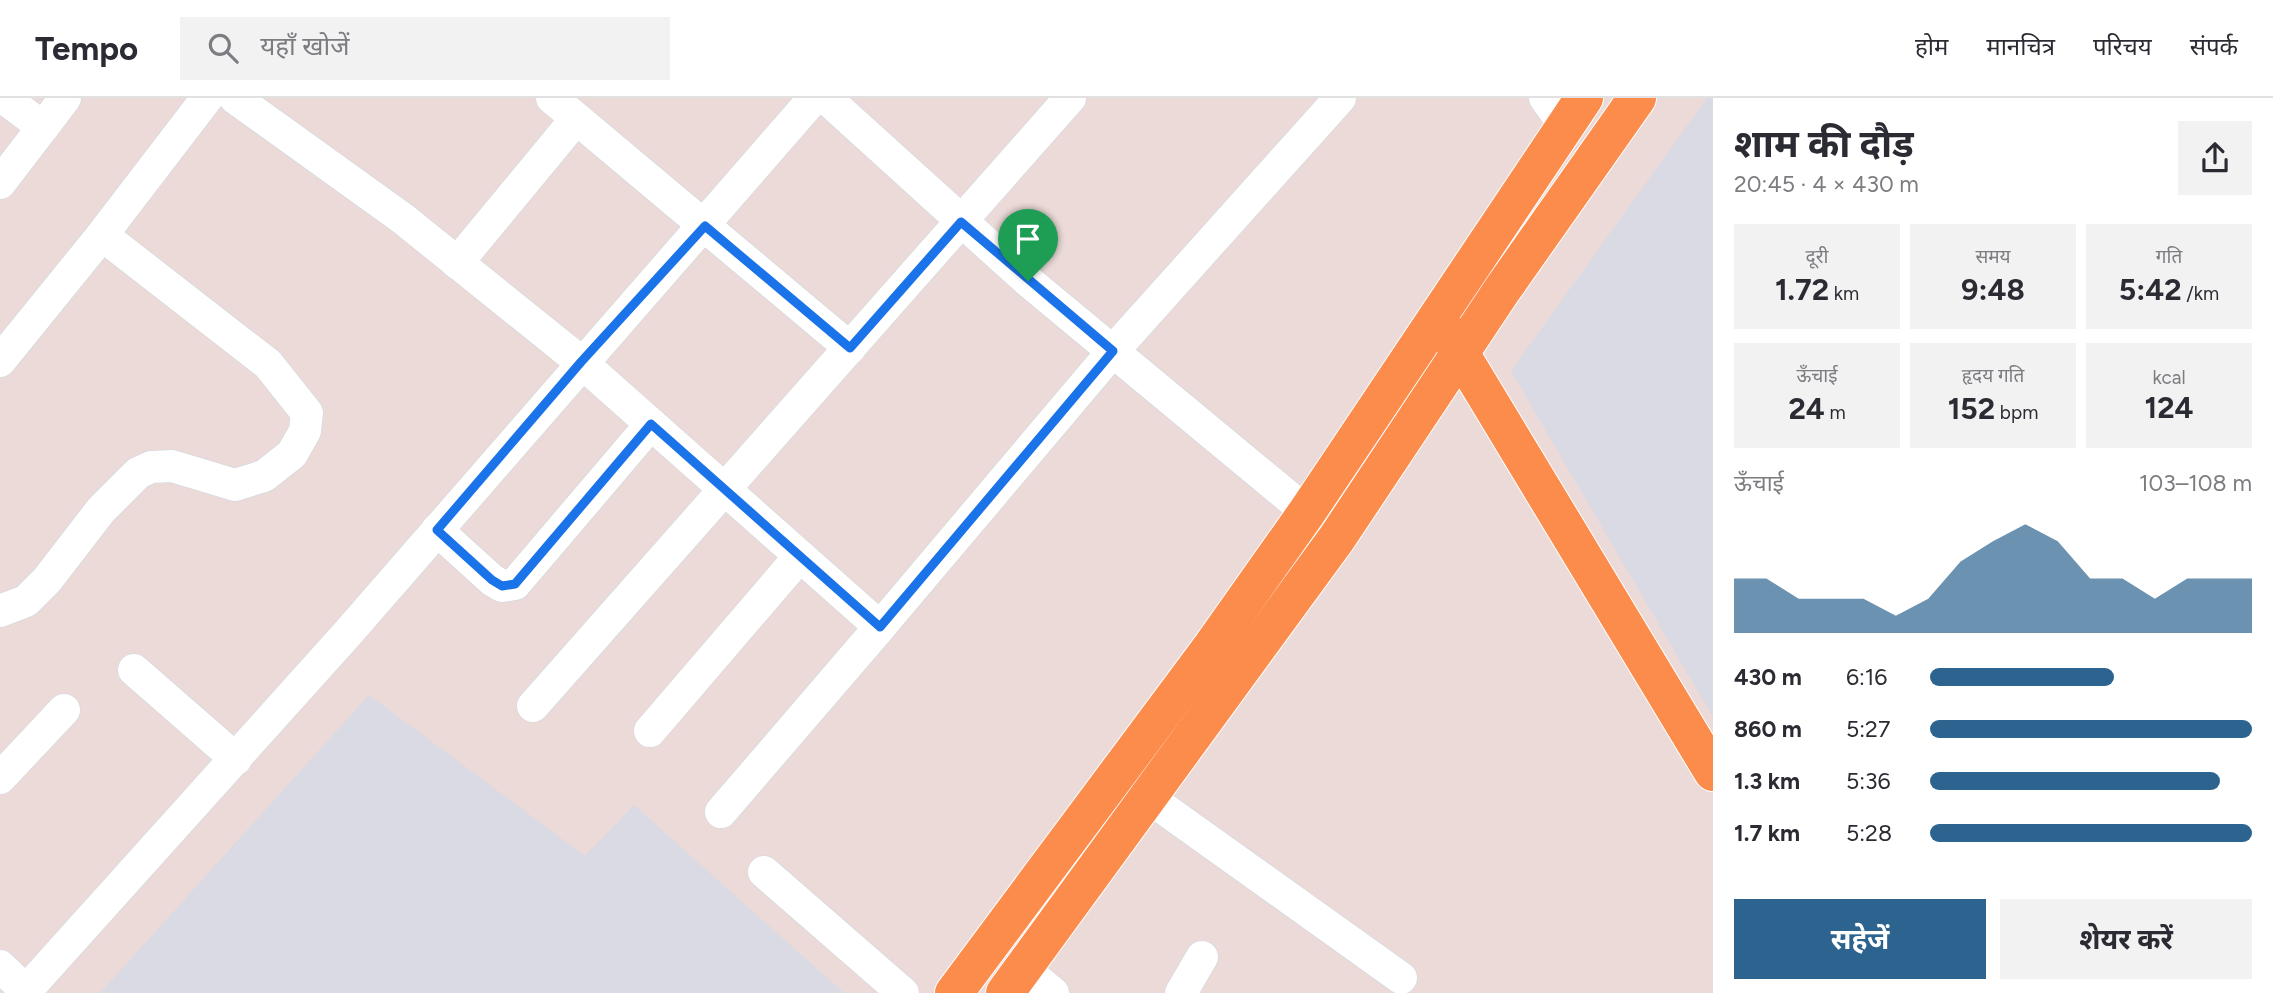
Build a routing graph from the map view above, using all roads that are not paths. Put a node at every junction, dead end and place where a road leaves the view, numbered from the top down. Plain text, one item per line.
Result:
1 (4, 98) edge
2 (65, 98) edge
3 (207, 98) edge
4 (234, 98) edge
5 (552, 98) edge
6 (814, 98) edge
7 (826, 98) edge
8 (1070, 98) edge
9 (1340, 98) edge
10 (1637, 98) edge
11 (1565, 107) edge
12 (576, 119) junction
13 (43, 127) junction
14 (0, 183) edge
15 (961, 222) junction
16 (705, 226) junction
17 (102, 234) junction
18 (457, 263) junction
19 (1438, 316) junction
20 (850, 348) junction
21 (1113, 351) junction
22 (1460, 354) junction
23 (0, 361) edge
24 (581, 362) junction
25 (651, 424) junction
26 (725, 489) junction
27 (1307, 512) junction
28 (437, 530) junction
29 (1337, 538) junction
30 (800, 556) junction
31 (0, 611) edge
32 (880, 627) junction
33 (134, 670) dead end
34 (533, 706) dead end
35 (64, 710) dead end
36 (649, 731) dead end
37 (236, 759) junction
38 (1713, 772) edge
39 (0, 778) edge
40 (1150, 798) junction
41 (721, 812) dead end
42 (764, 872) dead end
43 (1202, 957) dead end
44 (0, 966) edge
45 (1401, 978) dead end
46 (1014, 980) edge
47 (25, 992) edge
48 (903, 993) edge
49 (954, 993) edge
50 (1053, 993) edge
51 (1181, 993) edge

1 - 13 street
2 - 13 street
3 - 17 street
4 - 18 street
5 - 12 street
6 - 16 street
7 - 15 street
8 - 15 street
9 - 21 street
10 - 22 main road
11 - 19 main road
12 - 16 street
12 - 18 street
13 - 14 street
15 - 20 street
15 - 21 street
16 - 20 street
16 - 24 street
17 - 23 street
17 - 31 street
18 - 24 street
19 - 22 main road
19 - 27 main road
20 - 26 street
21 - 27 street
21 - 32 street
22 - 29 main road
22 - 38 main road
24 - 25 street
24 - 28 street
25 - 26 street
25 - 28 street
26 - 30 street
26 - 34 street
27 - 29 street
27 - 49 main road
28 - 37 street
29 - 40 main road
30 - 32 street
30 - 36 street
32 - 41 street
33 - 37 street
35 - 39 street
37 - 47 street
40 - 45 street
40 - 46 main road
42 - 48 street
43 - 51 street
44 - 47 street
46 - 50 street

